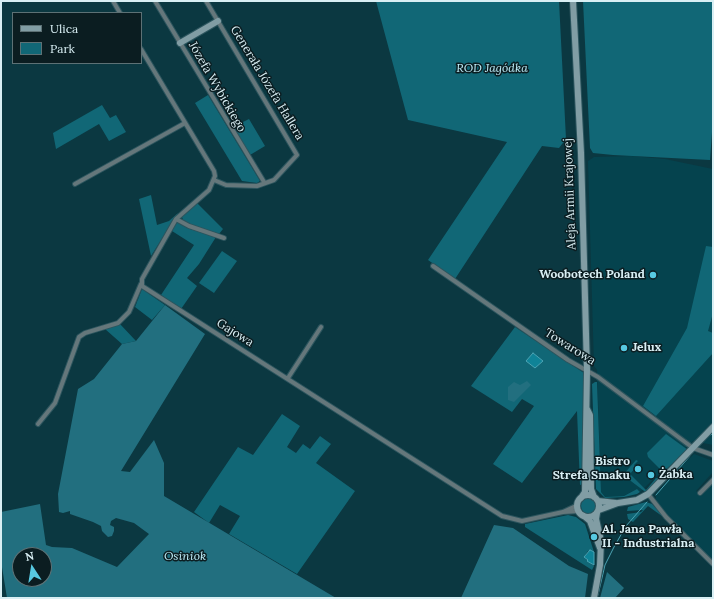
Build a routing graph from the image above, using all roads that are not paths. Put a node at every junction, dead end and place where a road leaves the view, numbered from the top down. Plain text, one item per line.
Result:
1 (113, 1) edge
2 (155, 1) edge
3 (206, 1) edge
4 (573, 1) edge
5 (119, 12) edge
6 (218, 21) junction
7 (180, 43) junction
8 (142, 51) edge
9 (185, 123) junction
10 (214, 180) junction
11 (264, 182) junction
12 (74, 184) dead end
13 (176, 219) junction
14 (224, 238) dead end
15 (433, 266) dead end
16 (141, 284) junction
17 (321, 327) dead end
18 (587, 370) junction
19 (288, 378) junction
20 (588, 409) junction
21 (38, 424) dead end
22 (713, 427) edge
23 (694, 448) junction
24 (713, 455) edge
25 (713, 480) edge
26 (700, 493) dead end
27 (648, 494) junction
28 (581, 498) junction
29 (596, 499) junction
30 (618, 503) junction
31 (580, 511) junction
32 (598, 511) junction
33 (601, 550) junction
34 (713, 564) edge
35 (594, 598) edge

1 - 5 street
2 - 7 street, Józefa Wybickiego
3 - 6 street, Generała Józefa Hallera
4 - 18 street, Aleja Armii Krajowej
6 - 7 street
6 - 11 street, Generała Józefa Hallera
7 - 11 street, Józefa Wybickiego
8 - 9 street
9 - 10 street
9 - 12 street
10 - 11 street, Generała Józefa Hallera
10 - 13 street
13 - 14 street
13 - 16 street
15 - 18 street, Towarowa
16 - 19 street, Gajowa
16 - 21 street
17 - 19 street
18 - 20 street, Aleja Armii Krajowej
18 - 23 street, Towarowa
19 - 31 street, Gajowa
20 - 28 street, Aleja Armii Krajowej
20 - 29 street, Aleja Armii Krajowej
22 - 23 street
23 - 24 street, Towarowa
23 - 27 street
25 - 26 street
27 - 30 street
27 - 34 street
28 - 29 street
28 - 31 street, Aleja Armii Krajowej
29 - 30 street
29 - 32 street, Aleja Armii Krajowej
30 - 32 street
31 - 32 street
31 - 33 street
32 - 33 street
33 - 35 street

